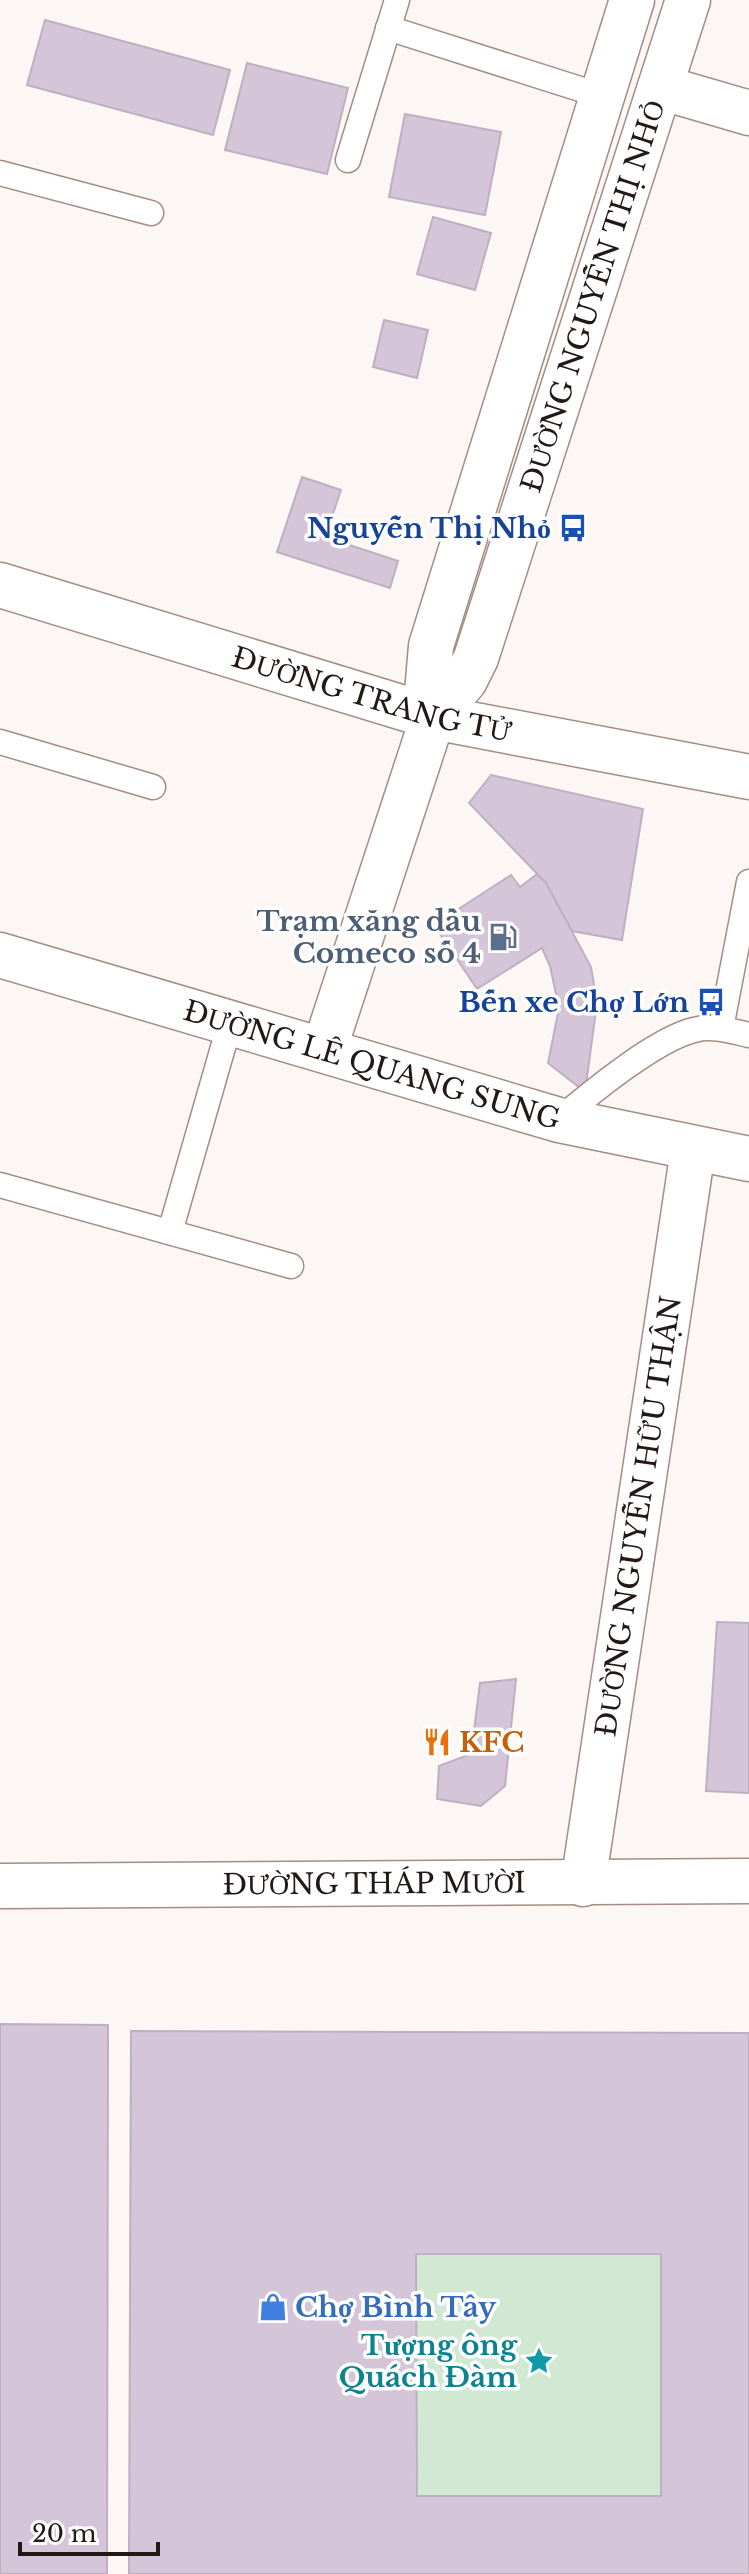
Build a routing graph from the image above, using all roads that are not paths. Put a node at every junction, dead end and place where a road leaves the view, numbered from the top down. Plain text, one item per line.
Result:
1 (397, 0) edge
2 (632, 0) edge
3 (688, 0) edge
4 (388, 28) junction
5 (606, 84) junction
6 (660, 87) junction
7 (749, 113) edge
8 (348, 160) dead end
9 (0, 173) edge
10 (151, 213) dead end
11 (0, 585) edge
12 (433, 717) junction
13 (0, 742) edge
14 (749, 777) edge
15 (153, 787) dead end
16 (749, 882) edge
17 (10, 965) edge
18 (230, 1023) junction
19 (721, 1028) junction
20 (749, 1035) edge
21 (324, 1050) junction
22 (559, 1120) junction
23 (693, 1150) junction
24 (749, 1159) edge
25 (0, 1185) edge
26 (170, 1232) junction
27 (291, 1266) dead end
28 (749, 1881) edge
29 (583, 1884) junction
30 (0, 1886) edge

1 - 4 lane
2 - 5 main road, ĐƯỜNG NGUYỄN THỊ NHỎ
3 - 6 main road, ĐƯỜNG NGUYỄN THỊ NHỎ
4 - 5 lane
4 - 8 lane
5 - 6 main road
5 - 12 main road, ĐƯỜNG NGUYỄN THỊ NHỎ
6 - 7 main road
6 - 12 main road, ĐƯỜNG NGUYỄN THỊ NHỎ
9 - 10 lane
11 - 12 main road, ĐƯỜNG TRANG TỬ
12 - 14 main road, ĐƯỜNG TRANG TỬ
12 - 21 main road, ĐƯỜNG NGUYỄN THỊ NHỎ
13 - 15 lane
16 - 19 lane
17 - 18 main road, ĐƯỜNG LÊ QUANG SUNG
18 - 21 main road, ĐƯỜNG LÊ QUANG SUNG
18 - 26 lane
19 - 20 lane
19 - 22 lane
21 - 22 main road, ĐƯỜNG LÊ QUANG SUNG
22 - 23 main road, ĐƯỜNG LÊ QUANG SUNG
23 - 24 main road, ĐƯỜNG LÊ QUANG SUNG
23 - 29 main road, ĐƯỜNG NGUYỄN HỮU THẬN
25 - 26 lane
26 - 27 lane
28 - 29 main road, ĐƯỜNG THÁP MƯỜI
29 - 30 main road, ĐƯỜNG THÁP MƯỜI

